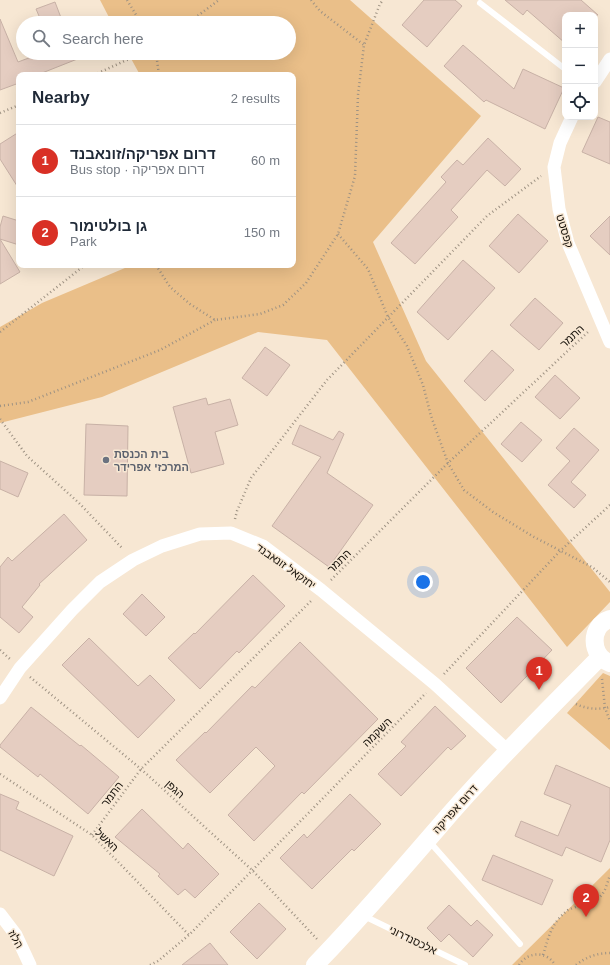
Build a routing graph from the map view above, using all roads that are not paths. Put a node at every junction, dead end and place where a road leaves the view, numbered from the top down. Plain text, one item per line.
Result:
1 (480, 3) dead end
2 (610, 59) edge
3 (562, 67) edge
4 (598, 77) edge
5 (571, 120) edge
6 (610, 342) edge
7 (610, 619) edge
8 (604, 666) edge
9 (0, 698) edge
10 (508, 751) junction
11 (428, 840) junction
12 (0, 914) edge
13 (361, 915) junction
14 (520, 944) dead end
15 (30, 965) edge
16 (315, 965) edge
17 (465, 965) edge

1 - 3 lane
2 - 4 street
5 - 6 street, קפסטט
7 - 8 street
8 - 10 street, דרום אפריקה
9 - 10 street, יחזקאל זונאבנד
10 - 11 street, דרום אפריקה
11 - 13 street, דרום אפריקה
11 - 14 lane
12 - 15 street, הלוז
13 - 16 street, דרום אפריקה
13 - 17 lane, אלכסנדרוני

